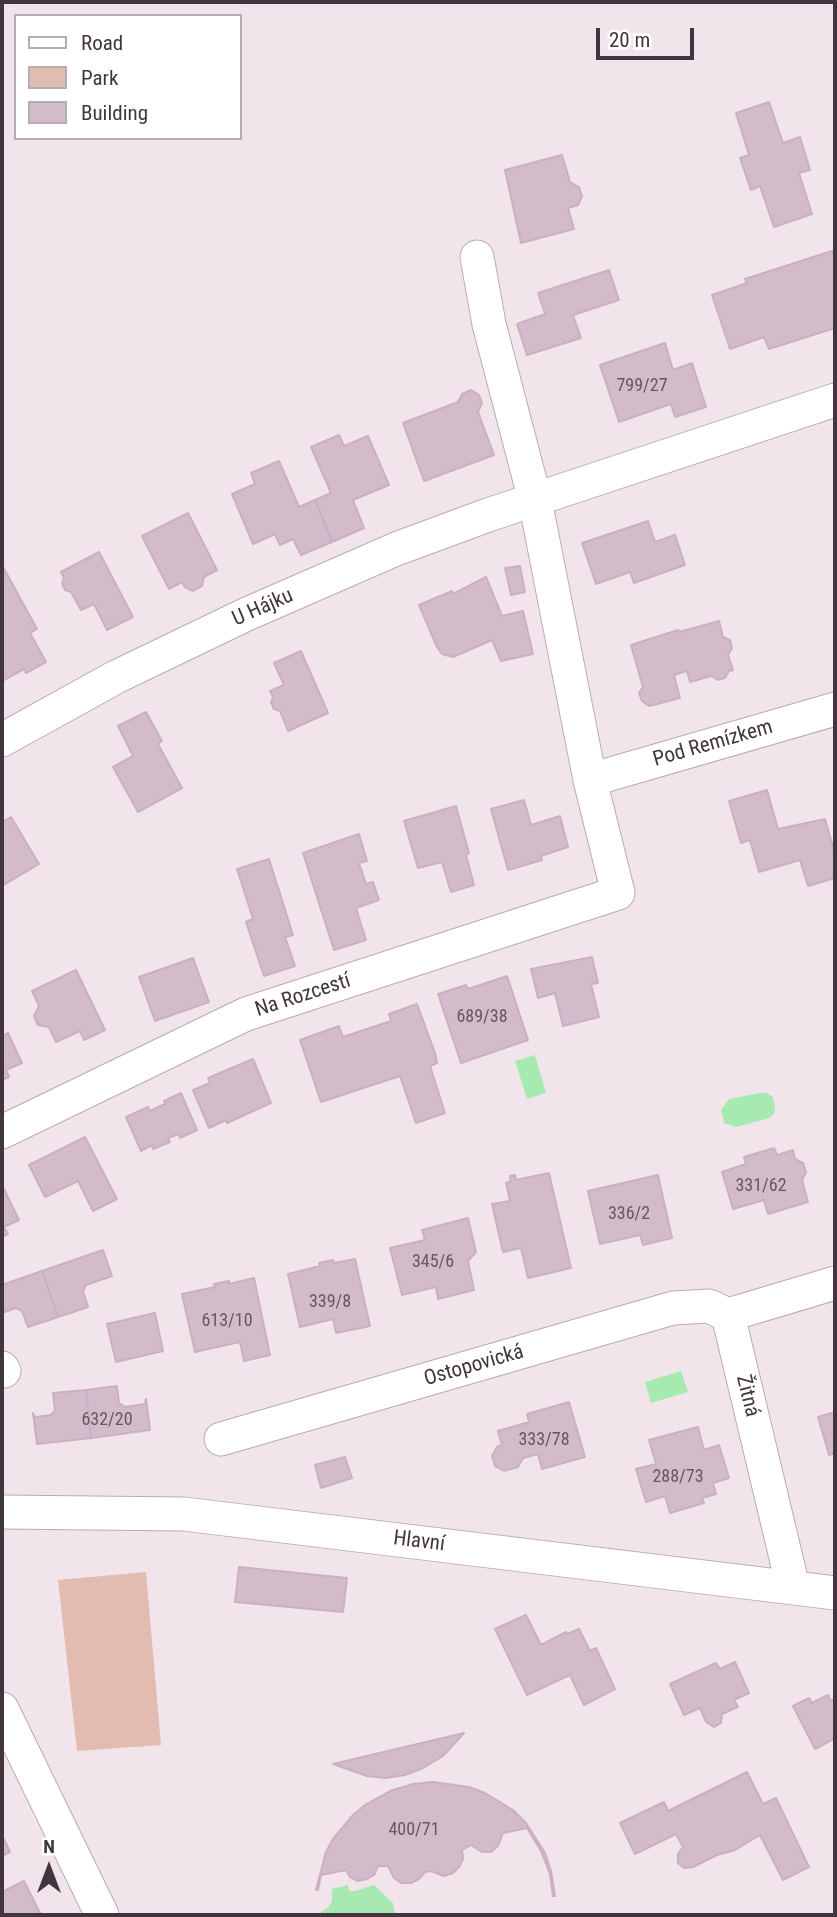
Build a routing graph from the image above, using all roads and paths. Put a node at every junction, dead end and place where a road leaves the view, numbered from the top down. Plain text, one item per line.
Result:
1 (477, 257) dead end
2 (835, 400) edge
3 (535, 500) junction
4 (835, 709) edge
5 (2, 740) edge
6 (590, 780) junction
7 (2, 1132) edge
8 (835, 1283) edge
9 (727, 1315) junction
10 (221, 1439) dead end
11 (2, 1512) edge
12 (793, 1587) junction
13 (835, 1593) edge
14 (2, 1709) edge
15 (102, 1915) edge

1 - 3 street
2 - 3 street, U Hájku
3 - 5 street, U Hájku
3 - 6 street
4 - 6 street, Pod Remízkem
6 - 7 street, Na Rozcestí
8 - 9 street
9 - 10 street, Ostopovická
9 - 12 street, Žitná
11 - 12 street, Hlavní
12 - 13 street, Hlavní
14 - 15 street

